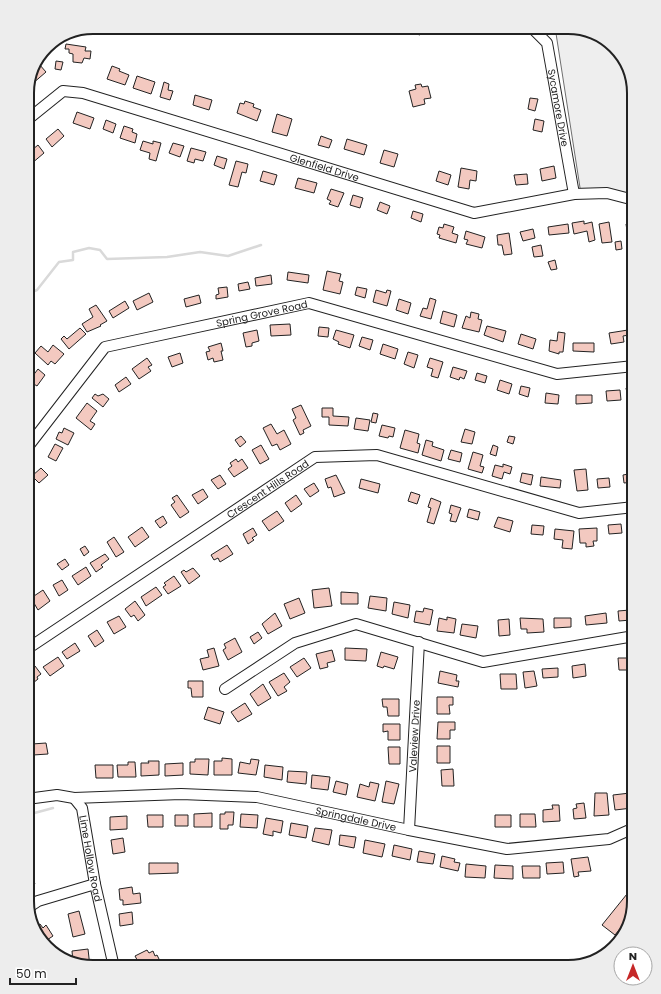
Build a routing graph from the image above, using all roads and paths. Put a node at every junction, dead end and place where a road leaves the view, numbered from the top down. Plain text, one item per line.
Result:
1 (540, 34) edge
2 (34, 114) edge
3 (574, 194) junction
4 (627, 198) edge
5 (627, 367) edge
6 (34, 439) edge
7 (627, 508) edge
8 (627, 637) edge
9 (419, 642) junction
10 (34, 644) edge
11 (225, 689) dead end
12 (34, 798) edge
13 (74, 798) junction
14 (409, 830) junction
15 (627, 831) edge
16 (95, 884) junction
17 (34, 903) edge
18 (112, 960) edge

1 - 3 street, Sycamore Drive
2 - 3 street, Glenfield Drive
3 - 4 street, Glenfield Drive
5 - 6 street, Spring Grove Road
7 - 10 street, Crescent Hills Road
8 - 9 street
9 - 11 street
9 - 14 street, Valeview Drive
12 - 13 street
13 - 14 street, Springdale Drive
13 - 16 street, Lime Hollow Road
14 - 15 street, Springdale Drive
16 - 17 street
16 - 18 street, Lime Hollow Road

